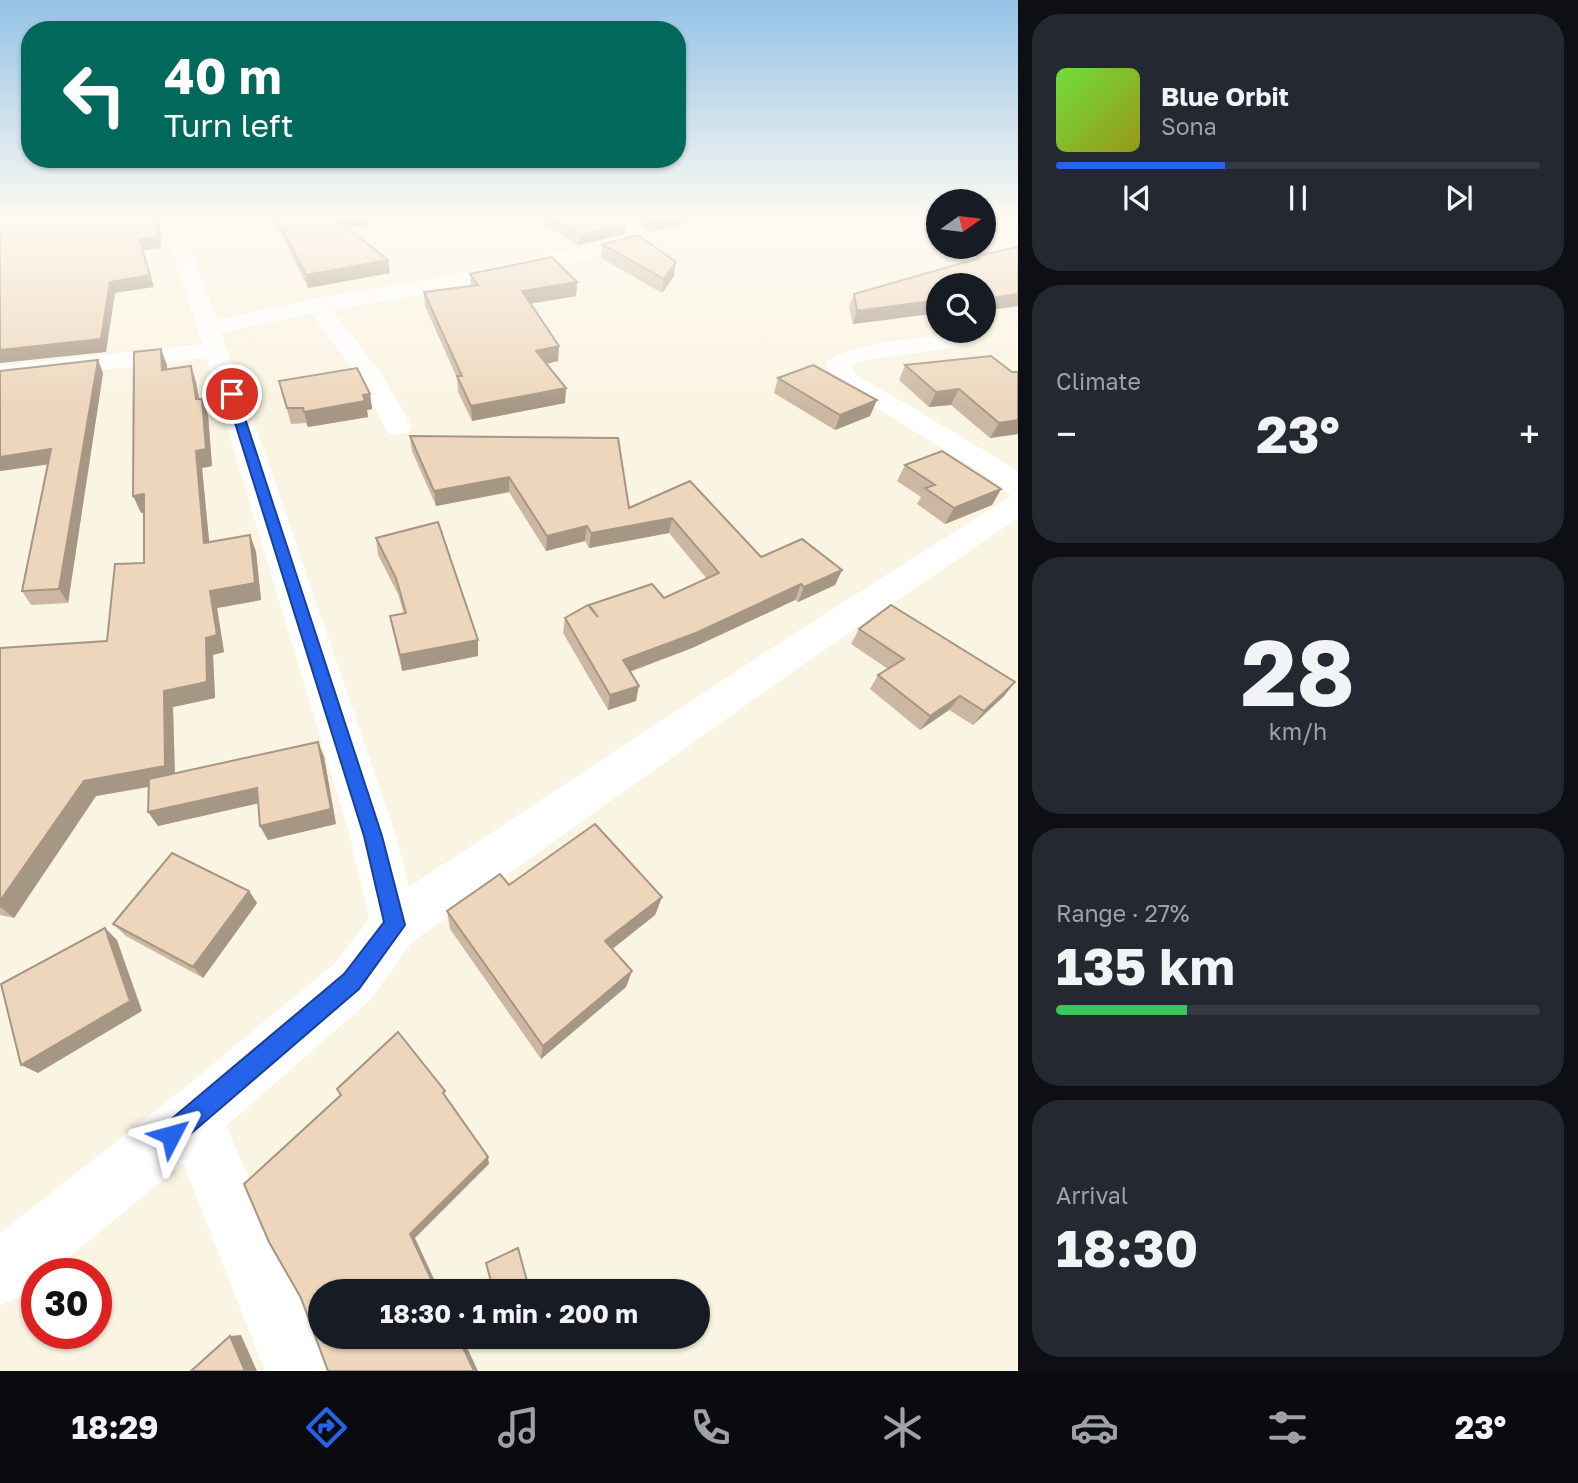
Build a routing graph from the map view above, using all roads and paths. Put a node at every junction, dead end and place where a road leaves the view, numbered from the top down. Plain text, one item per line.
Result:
1 (193, 281) edge
2 (458, 281) edge
3 (316, 305) junction
4 (214, 339) junction
5 (941, 343) edge
6 (0, 374) edge
7 (398, 427) dead end
8 (1018, 489) edge
9 (1018, 504) edge
10 (395, 925) junction
11 (193, 1117) junction
12 (0, 1273) edge
13 (299, 1371) edge

1 - 4 street
2 - 3 street
3 - 4 street
3 - 7 street
4 - 6 street
4 - 10 street
5 - 8 street
9 - 10 street
10 - 11 street
11 - 12 street
11 - 13 street

